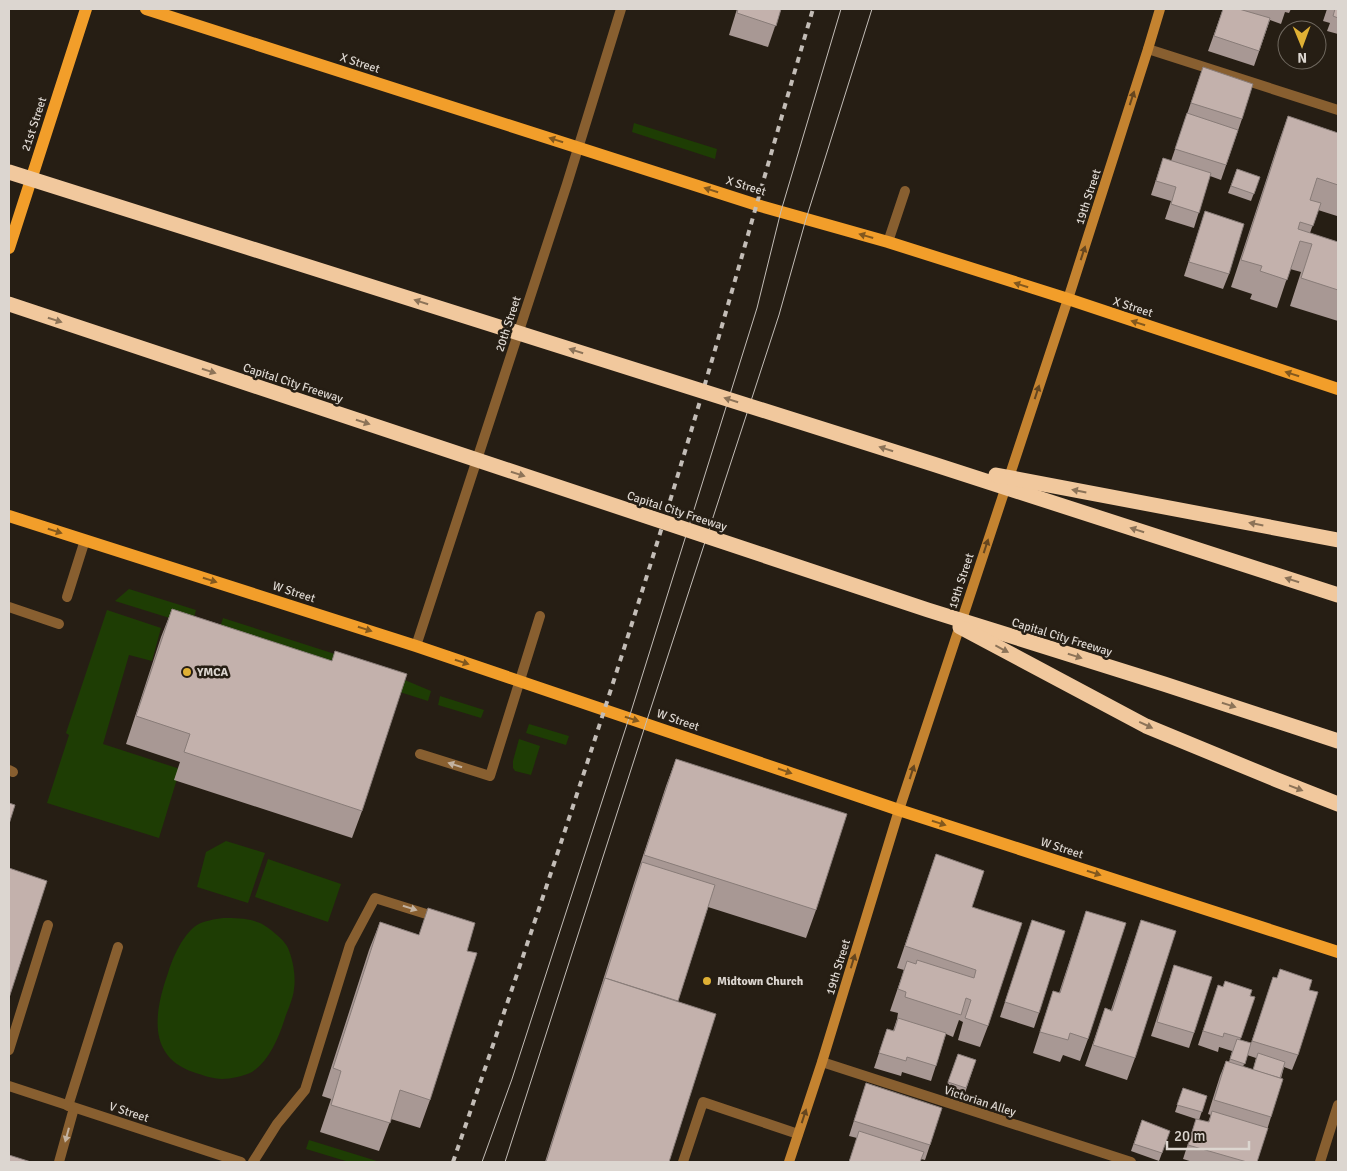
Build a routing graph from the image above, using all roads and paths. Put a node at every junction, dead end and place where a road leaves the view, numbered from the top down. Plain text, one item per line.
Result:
1 (86, 9) edge
2 (146, 9) edge
3 (621, 9) edge
4 (1160, 9) edge
5 (1148, 49) junction
6 (1338, 110) edge
7 (578, 148) junction
8 (9, 172) edge
9 (905, 191) dead end
10 (888, 242) junction
11 (9, 248) edge
12 (1068, 299) junction
13 (9, 304) edge
14 (1338, 389) edge
15 (933, 464) junction
16 (9, 516) edge
17 (85, 540) junction
18 (1338, 540) edge
19 (1338, 595) edge
20 (67, 597) dead end
21 (9, 607) edge
22 (928, 610) junction
23 (540, 616) dead end
24 (59, 624) dead end
25 (416, 646) junction
26 (520, 681) junction
27 (1338, 741) edge
28 (420, 754) dead end
29 (1338, 804) edge
30 (899, 810) junction
31 (444, 920) edge
32 (48, 925) dead end
33 (118, 947) dead end
34 (1338, 952) edge
35 (9, 1050) edge
36 (822, 1062) junction
37 (9, 1086) edge
38 (1338, 1105) edge
39 (71, 1107) junction
40 (798, 1134) junction
41 (59, 1162) edge
42 (241, 1162) edge
43 (253, 1162) edge
44 (683, 1162) edge
45 (789, 1162) edge
46 (1131, 1162) edge
47 (1320, 1162) edge

1 - 11 main road, 21st Street
7 -> 2 main road, X Street
3 - 7 street, 20th Street
4 - 5 main road, 19th Street
5 - 6 street
12 -> 5 main road, 19th Street
10 -> 7 main road, X Street
7 - 25 street, 20th Street
15 -> 8 highway, bridge
9 - 10 street
12 -> 10 main road, X Street
14 -> 12 main road, X Street
30 -> 12 main road, 19th Street
13 -> 22 highway, Capital City Freeway, bridge
18 -> 15 highway, bridge
19 -> 15 highway, bridge
16 -> 17 main road, W Street
17 - 20 street
17 -> 25 main road, W Street
21 - 24 street
22 -> 27 highway, Capital City Freeway, bridge
22 -> 29 highway, bridge
23 - 26 street
25 -> 26 main road, W Street
26 -> 28 street
26 -> 30 main road, W Street
30 -> 34 main road, W Street
36 -> 30 main road, 19th Street
43 -> 31 street
32 - 35 street
33 - 39 street
40 -> 36 main road, 19th Street
36 - 46 street, Victorian Alley
37 - 39 street, V Street
38 - 47 street
39 -> 41 street
39 - 42 street, V Street
40 - 44 street
40 - 45 main road, 19th Street

